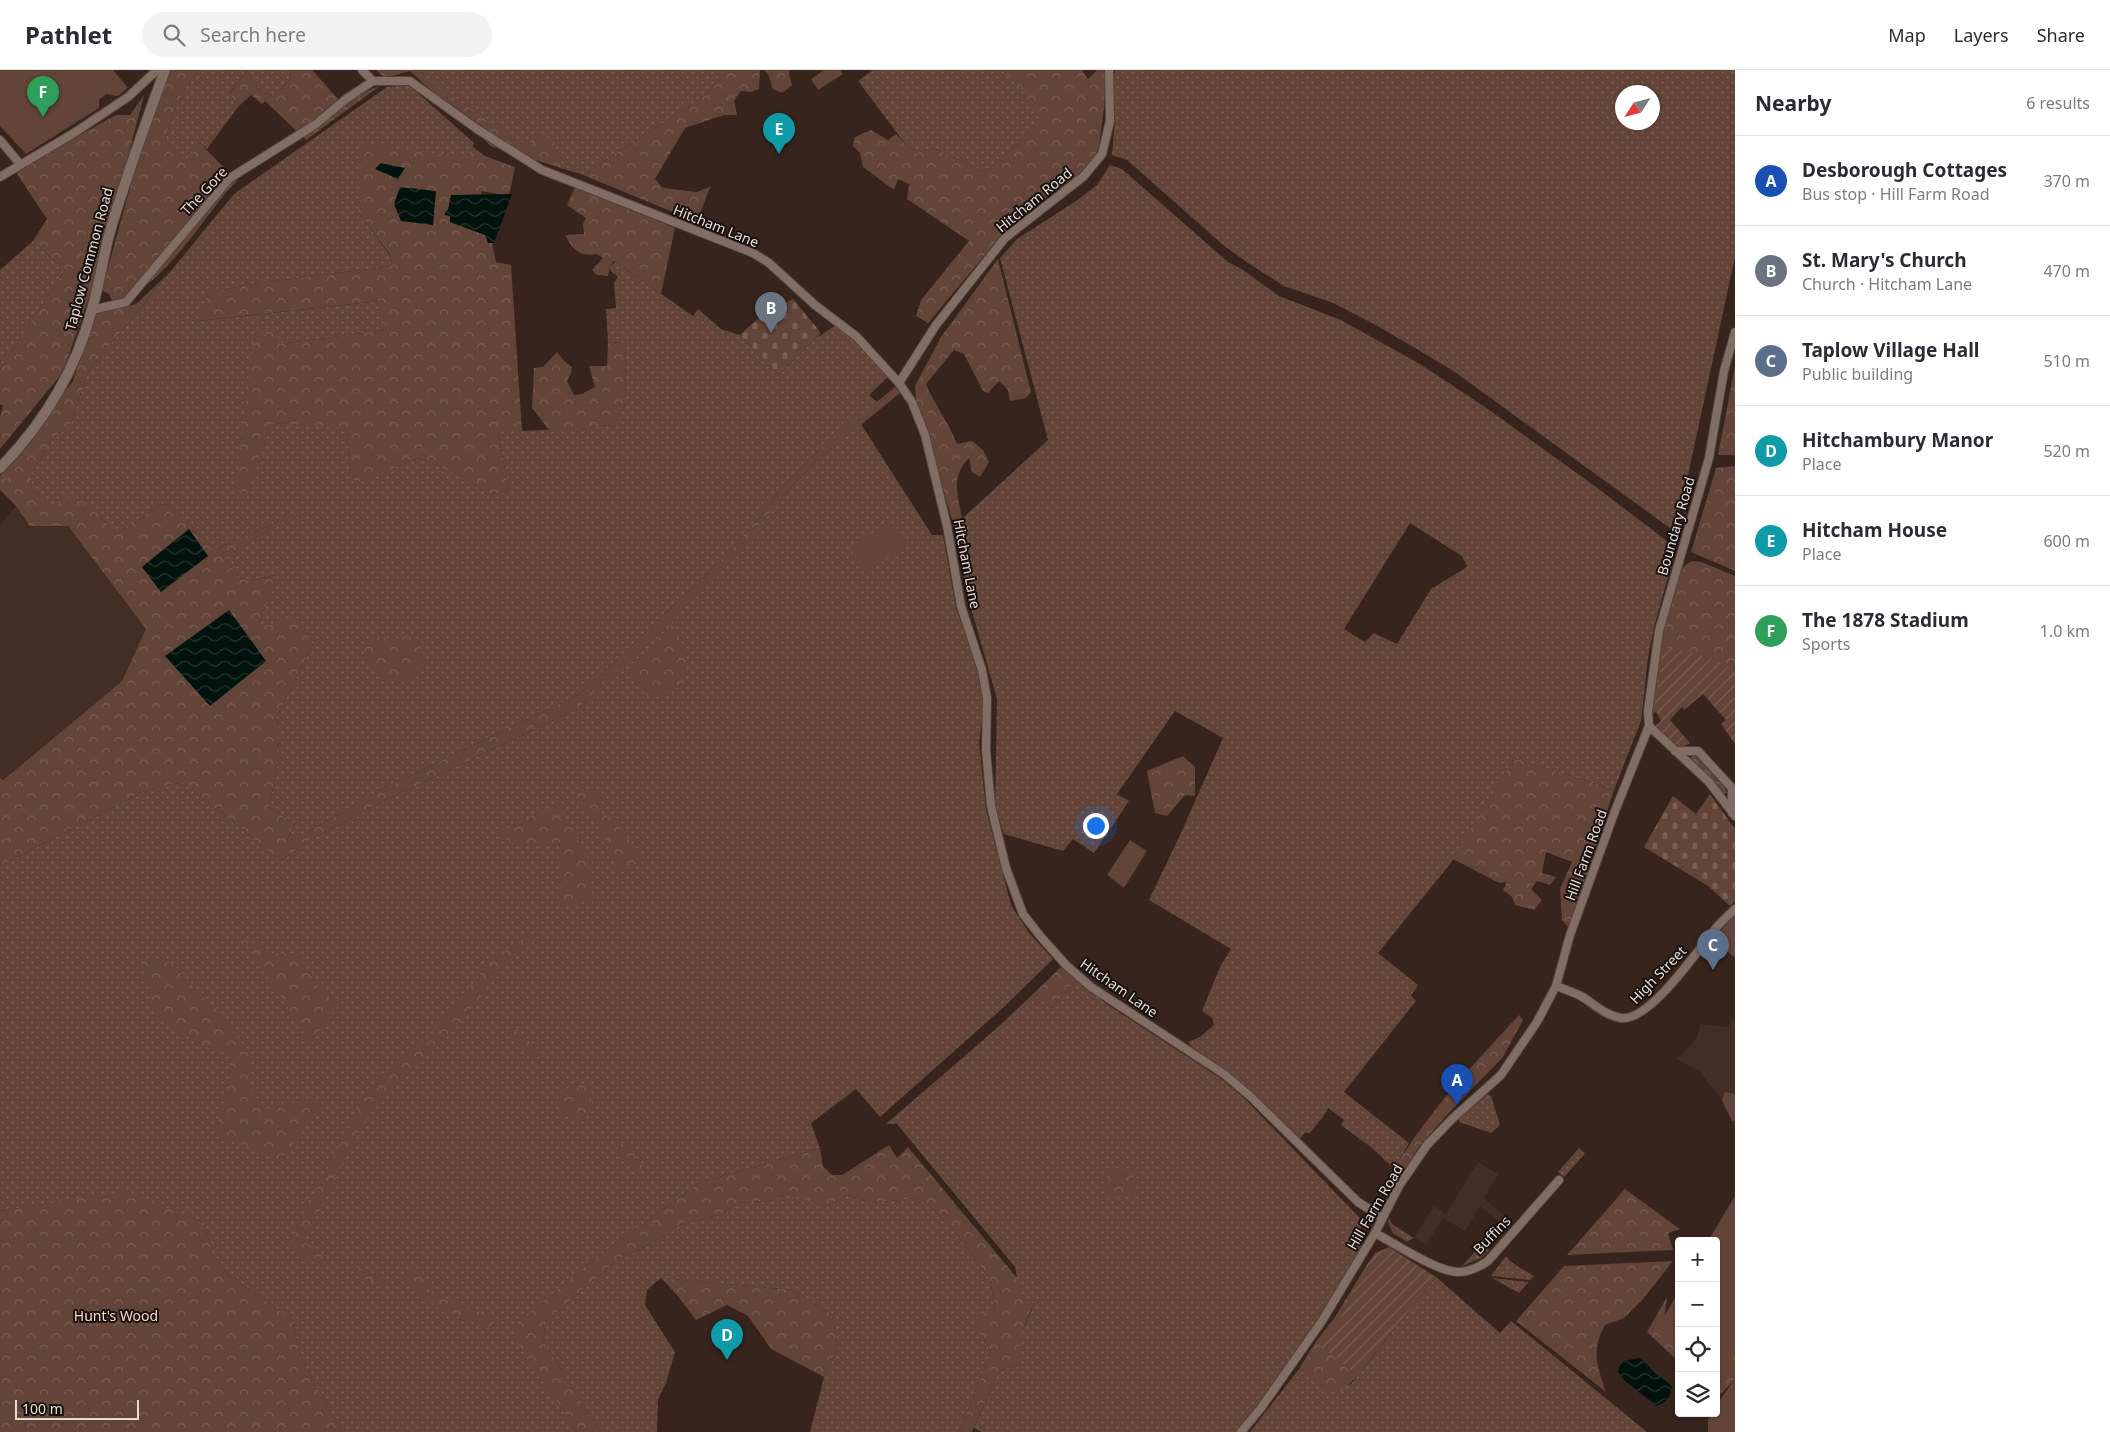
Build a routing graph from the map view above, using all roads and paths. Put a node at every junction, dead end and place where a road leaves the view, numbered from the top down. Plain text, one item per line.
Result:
1 (157, 70) edge
2 (165, 70) edge
3 (362, 70) edge
4 (1108, 70) edge
5 (373, 81) junction
6 (0, 140) edge
7 (20, 164) junction
8 (0, 177) edge
9 (92, 310) junction
10 (1735, 332) edge
11 (899, 383) junction
12 (0, 468) edge
13 (1649, 726) junction
14 (1676, 751) junction
15 (1734, 815) edge
16 (1735, 909) edge
17 (1556, 986) junction
18 (1558, 1180) dead end
19 (1382, 1217) junction
20 (1375, 1233) junction
21 (1241, 1432) edge

1 - 7 street
2 - 9 street, Taplow Common Road
3 - 5 street
4 - 11 street, Hitcham Road
5 - 9 street, The Gore
5 - 11 street, Hitcham Lane
6 - 7 street
7 - 8 street
9 - 12 street, Taplow Common Road
10 - 13 street, Boundary Road
11 - 19 street, Hitcham Lane
13 - 14 street
13 - 17 street, Hill Farm Road
14 - 15 street
14 - 15 street
16 - 17 street, High Street
17 - 19 street, Hill Farm Road
18 - 20 street, Buffins
19 - 20 street, Hill Farm Road
20 - 21 street, Hill Farm Road

